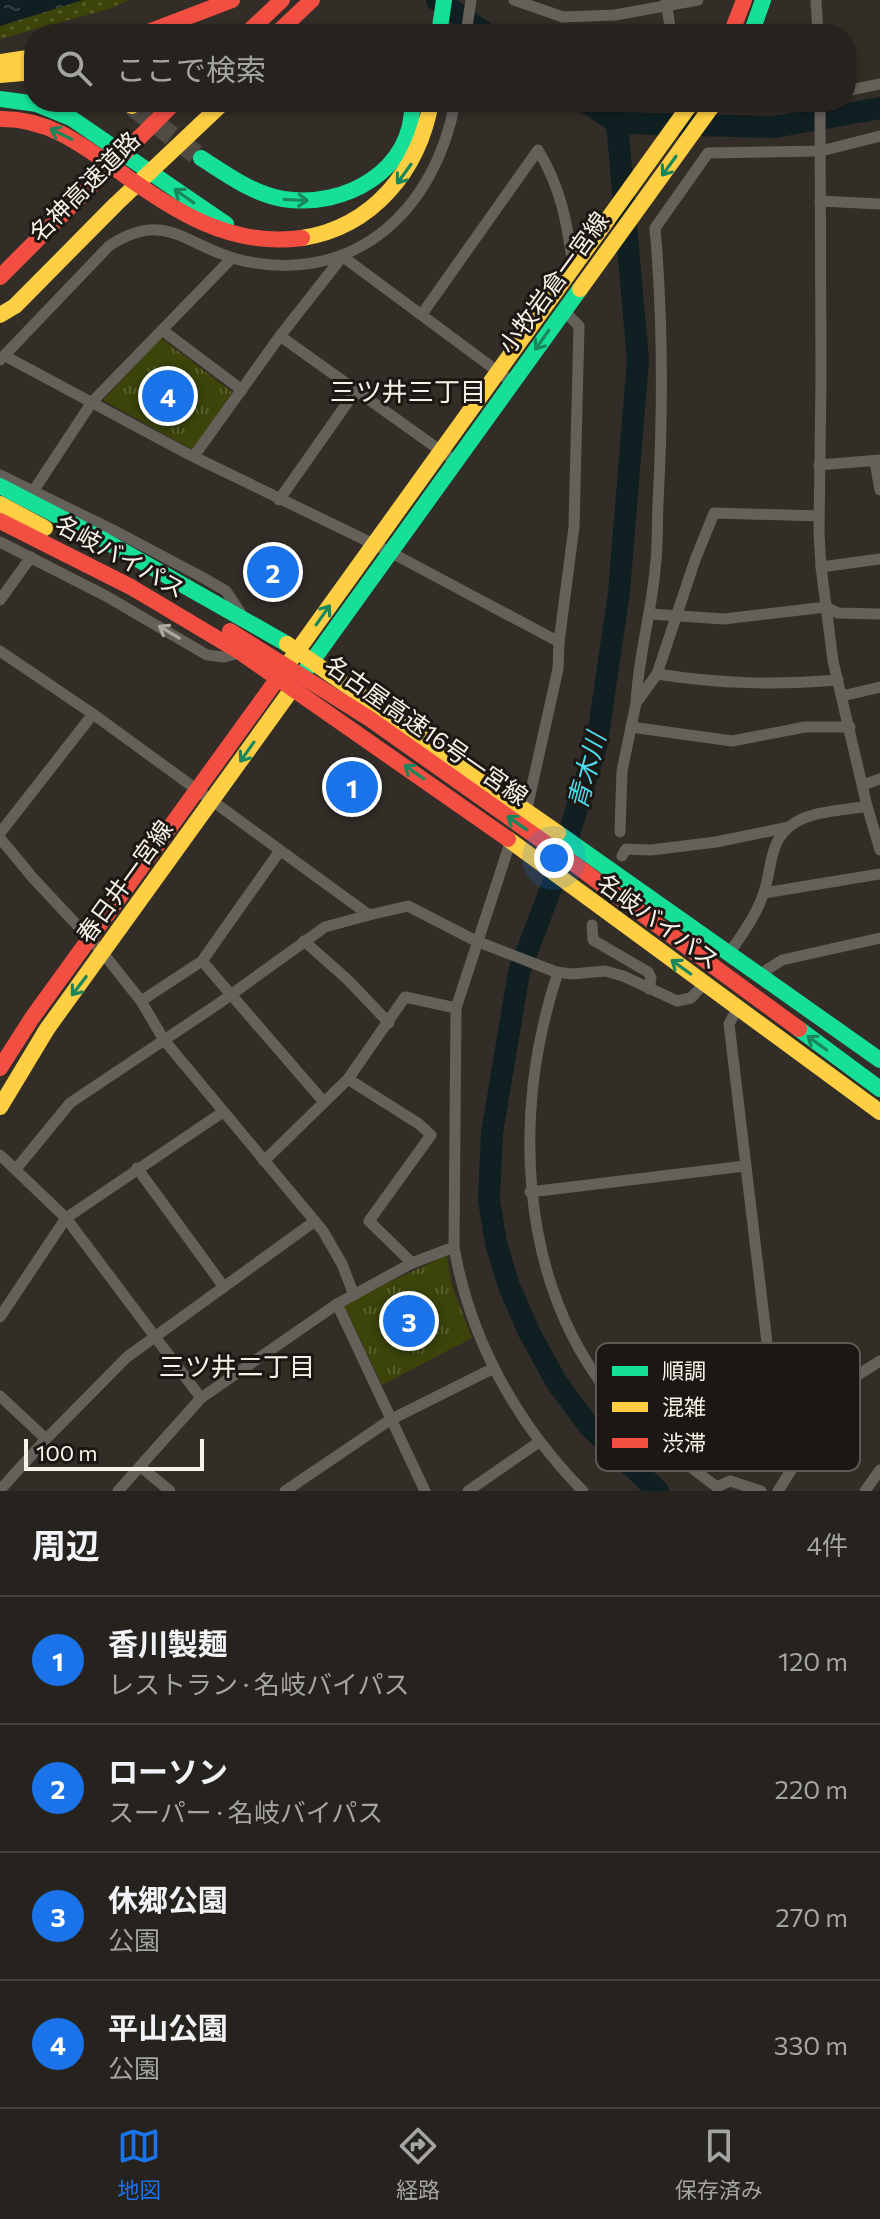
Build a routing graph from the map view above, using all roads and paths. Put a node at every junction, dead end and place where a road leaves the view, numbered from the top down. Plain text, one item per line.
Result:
1 (232, 0) edge
2 (282, 0) edge
3 (444, 0) edge
4 (471, 0) edge
5 (514, 0) edge
6 (698, 0) edge
7 (744, 0) edge
8 (763, 0) edge
9 (816, 0) edge
10 (666, 3) edge
11 (307, 5) edge
12 (172, 24) edge
13 (257, 24) edge
14 (287, 24) edge
15 (440, 24) edge
16 (467, 24) edge
17 (669, 24) edge
18 (735, 24) edge
19 (755, 24) edge
20 (817, 24) edge
21 (24, 58) edge
22 (0, 62) edge
23 (24, 73) edge
24 (0, 75) edge
25 (880, 84) edge
26 (856, 89) edge
27 (0, 99) edge
28 (24, 100) edge
29 (60, 112) edge
30 (164, 112) edge
31 (196, 112) edge
32 (212, 112) edge
33 (410, 112) edge
34 (429, 112) edge
35 (453, 112) edge
36 (685, 112) edge
37 (708, 112) edge
38 (820, 112) edge
39 (0, 119) edge
40 (880, 136) edge
41 (820, 147) junction
42 (159, 155) junction
43 (201, 158) tunnel mouth
44 (112, 201) junction
45 (820, 201) junction
46 (880, 204) edge
47 (249, 239) junction
48 (342, 256) junction
49 (232, 258) junction
50 (573, 266) junction
51 (0, 277) edge
52 (0, 307) edge
53 (563, 310) junction
54 (422, 314) junction
55 (0, 315) edge
56 (162, 330) junction
57 (280, 336) junction
58 (2, 358) edge
59 (497, 371) junction
60 (512, 382) junction
61 (357, 389) junction
62 (242, 390) junction
63 (92, 402) junction
64 (440, 450) junction
65 (194, 456) junction
66 (455, 461) junction
67 (877, 461) edge
68 (819, 465) junction
69 (0, 480) edge
70 (34, 490) junction
71 (880, 490) edge
72 (279, 500) junction
73 (0, 504) edge
74 (819, 516) junction
75 (0, 521) edge
76 (0, 542) edge
77 (372, 545) junction
78 (390, 552) junction
79 (31, 557) junction
80 (880, 559) edge
81 (821, 567) junction
82 (0, 600) edge
83 (826, 607) junction
84 (240, 612) junction
85 (650, 614) junction
86 (880, 614) edge
87 (678, 617) junction
88 (559, 642) junction
89 (300, 648) junction
90 (0, 651) edge
91 (240, 652) junction
92 (315, 657) junction
93 (657, 674) junction
94 (278, 678) junction
95 (838, 680) junction
96 (880, 687) edge
97 (292, 689) junction
98 (842, 696) junction
99 (636, 703) junction
100 (93, 714) junction
101 (631, 727) junction
102 (850, 727) junction
103 (880, 779) edge
104 (863, 785) junction
105 (197, 790) junction
106 (213, 801) junction
107 (867, 806) junction
108 (534, 808) junction
109 (789, 827) junction
110 (620, 832) dead end
111 (0, 836) edge
112 (878, 836) edge
113 (516, 848) junction
114 (880, 850) edge
115 (279, 852) junction
116 (622, 856) dead end
117 (880, 874) edge
118 (764, 893) junction
119 (369, 915) junction
120 (592, 925) dead end
121 (89, 938) junction
122 (880, 938) edge
123 (304, 941) junction
124 (476, 941) junction
125 (732, 949) junction
126 (103, 953) junction
127 (202, 961) junction
128 (765, 971) junction
129 (557, 972) junction
130 (704, 984) junction
131 (649, 989) junction
132 (232, 994) junction
133 (141, 1001) junction
134 (456, 1008) junction
135 (737, 1009) junction
136 (389, 1023) junction
137 (164, 1040) junction
138 (880, 1053) edge
139 (880, 1060) edge
140 (0, 1068) edge
141 (348, 1079) junction
142 (880, 1089) edge
143 (323, 1101) junction
144 (0, 1107) edge
145 (223, 1112) junction
146 (880, 1112) edge
147 (0, 1155) edge
148 (264, 1161) junction
149 (745, 1166) junction
150 (137, 1168) junction
151 (16, 1169) junction
152 (530, 1192) junction
153 (66, 1218) junction
154 (315, 1221) junction
155 (454, 1247) junction
156 (412, 1263) junction
157 (224, 1287) junction
158 (354, 1295) junction
159 (337, 1304) junction
160 (0, 1317) edge
161 (154, 1336) junction
162 (767, 1343) edge
163 (880, 1361) edge
164 (494, 1368) junction
165 (860, 1374) edge
166 (596, 1376) edge
167 (0, 1396) edge
168 (201, 1398) junction
169 (390, 1420) junction
170 (46, 1439) junction
171 (539, 1442) junction
172 (141, 1467) junction
173 (880, 1470) edge
174 (697, 1471) edge
175 (791, 1471) edge
176 (0, 1490) edge
177 (118, 1491) edge
178 (170, 1491) edge
179 (285, 1491) edge
180 (425, 1491) edge
181 (468, 1491) edge
182 (583, 1491) edge
183 (761, 1491) edge
184 (778, 1491) edge
185 (865, 1491) edge

1 - 12 main road
2 - 13 main road
3 - 15 main road
4 - 16 street
5 - 10 street
6 - 10 street
7 - 18 main road
8 - 19 main road
9 - 20 street
10 - 17 street
11 - 14 main road
21 - 22 main road
23 - 24 main road
25 - 26 street
28 -> 27 main road
47 -> 29 main road
30 - 51 main road, 名神高速道路
31 - 42 main road, 名神高速道路
32 - 42 main road
43 -> 33 main road
34 -> 47 main road
35 - 48 street
36 - 50 main road, 小牧岩倉一宮線
37 -> 53 main road, 小牧岩倉一宮線
38 - 41 street
47 -> 39 main road
40 - 41 street
41 - 45 street
41 - 85 street
42 - 44 main road
44 - 52 main road, 名神高速道路
44 - 55 main road
45 - 46 street
45 - 68 street
48 - 49 street
48 - 54 street
48 - 57 street
49 - 56 street
49 - 58 street
50 - 54 street
50 - 59 main road, 小牧岩倉一宮線
53 -> 60 main road, 小牧岩倉一宮線
53 - 88 street
54 - 59 street
56 - 62 street
56 - 63 street
57 - 61 street
57 - 62 street
58 - 63 street
59 - 60 street
59 - 64 main road, 小牧岩倉一宮線
60 - 66 main road, 小牧岩倉一宮線
61 - 64 street
61 - 72 street
62 - 65 street
63 - 65 street
63 - 70 street
64 - 66 street
64 - 77 main road, 小牧岩倉一宮線
65 - 72 street
66 - 78 main road, 小牧岩倉一宮線
67 - 68 street
67 - 71 street
68 - 74 street
69 - 70 street
69 - 84 main road, 名岐バイパス
69 - 139 main road, 名古屋高速16号一宮線
70 - 84 street
72 - 77 street
142 -> 73 main road, 名古屋高速16号一宮線
74 - 81 street
74 - 87 street
75 - 91 main road, 名岐バイパス
76 - 79 street
77 - 78 street
89 -> 77 main road, 小牧岩倉一宮線
78 - 88 street
78 - 92 main road, 小牧岩倉一宮線
79 - 82 street
91 -> 79 street
80 - 81 street
81 - 83 street
83 - 86 street
83 - 87 street
83 - 95 street
84 - 89 main road, 名岐バイパス
85 - 87 street
85 - 99 street
87 - 93 street
88 - 108 street
89 - 92 main road, 名岐バイパス
89 - 94 main road, 小牧岩倉一宮線
90 - 100 street
91 - 94 main road, 名岐バイパス
92 - 97 main road, 小牧岩倉一宮線
92 - 108 main road, 名岐バイパス
93 - 95 street
93 - 99 street
94 - 97 main road, 名岐バイパス
94 - 105 main road, 春日井一宮線
95 - 98 street
96 - 98 street
97 -> 106 main road, 春日井一宮線
113 -> 97 main road, 名岐バイパス
98 - 102 street
99 - 101 street
100 - 105 street
100 - 111 street
101 - 102 street
101 - 110 street
102 - 104 street
103 - 104 street
104 - 107 street
105 - 106 street
105 - 121 main road, 春日井一宮線
106 - 115 street
106 - 126 main road, 春日井一宮線
107 - 109 street
107 - 112 street
108 - 125 main road, 名岐バイパス
109 - 116 street
109 - 118 street
111 - 121 street
112 - 114 street
113 - 124 street
130 -> 113 main road, 名岐バイパス
115 - 119 street
115 - 127 street
117 - 118 street
118 - 125 street
119 - 123 street
119 - 124 street
120 - 131 street
121 - 126 street
121 - 140 main road, 春日井一宮線
122 - 128 street
123 - 132 street
123 - 136 street
124 - 129 street
124 - 134 street
125 - 128 main road, 名岐バイパス
126 - 133 street
126 -> 144 main road, 春日井一宮線
127 - 132 street
127 - 133 street
128 - 138 main road, 名岐バイパス
129 - 131 street
129 - 152 street
130 - 131 street
130 - 135 main road, 名岐バイパス
132 - 137 street
132 - 143 street
133 - 137 street
134 - 136 street
134 - 155 street
135 - 146 main road, 名岐バイパス
135 - 149 street
136 - 141 street
137 - 145 street
137 - 151 street
141 - 143 street
141 - 156 street
143 - 148 street
145 - 148 street
145 - 150 street
147 - 151 street
148 - 154 street
149 - 152 street
149 - 162 street
150 - 153 street
150 - 157 street
151 - 153 street
152 - 166 street
153 - 160 street
153 - 161 street
154 - 157 street
154 - 158 street
155 - 156 street
155 - 164 street
156 - 158 street
157 - 161 street
158 - 159 street
159 - 168 street
159 - 169 street
161 - 168 street
161 - 170 street
163 - 165 street
164 - 169 street
164 - 171 street
167 - 170 street
168 - 172 street
169 - 179 street
169 - 180 street
170 - 176 street
171 - 181 street
171 - 182 street
172 - 177 street
172 - 178 street
173 - 185 street
174 - 183 street
175 - 184 street

